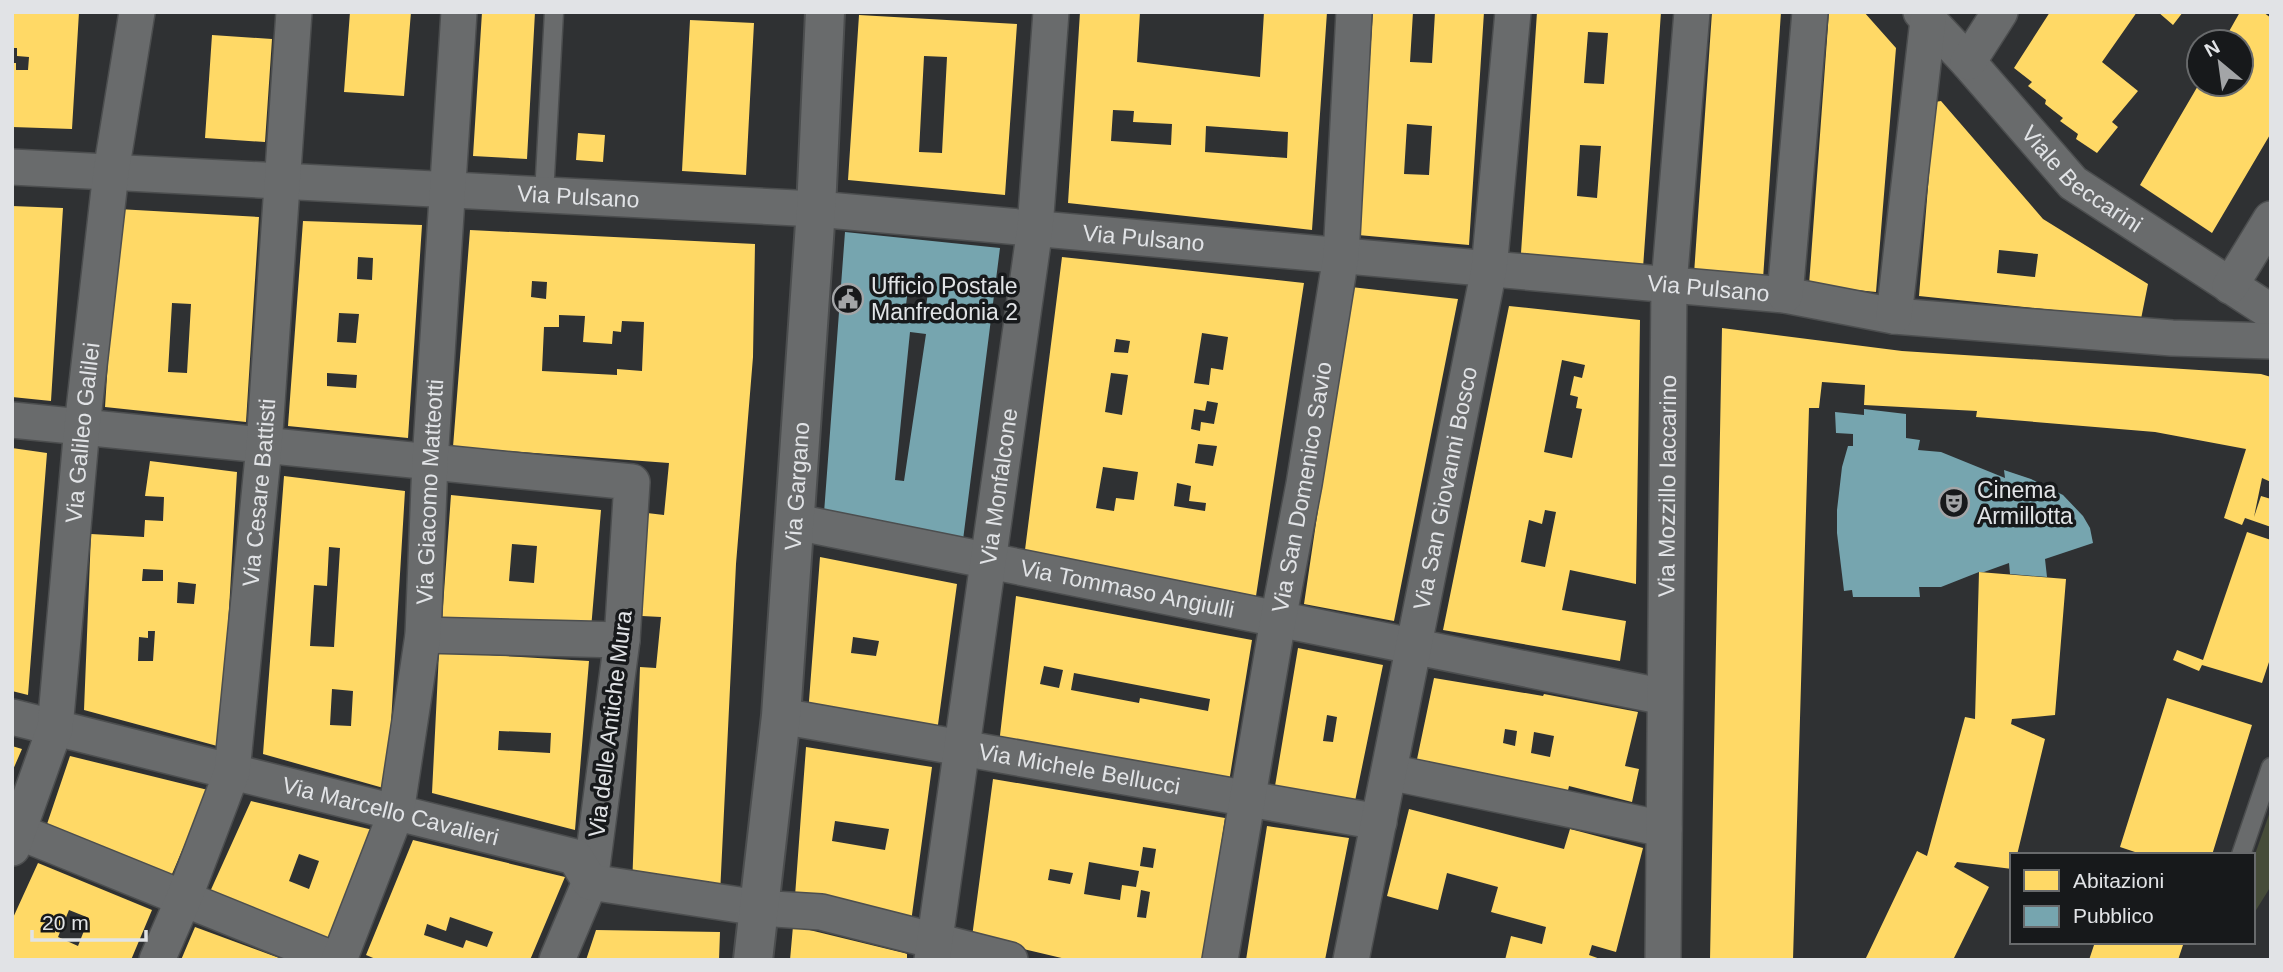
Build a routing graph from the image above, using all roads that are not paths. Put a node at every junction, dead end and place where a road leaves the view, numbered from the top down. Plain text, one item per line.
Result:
1 (137, 12) edge
2 (293, 12) edge
3 (459, 12) edge
4 (554, 12) edge
5 (825, 12) edge
6 (1051, 12) edge
7 (1354, 12) edge
8 (1513, 12) edge
9 (1692, 12) edge
10 (1810, 12) edge
11 (2000, 12) edge
12 (1925, 16) edge
13 (1968, 62) junction
14 (12, 167) edge
15 (111, 172) junction
16 (283, 181) junction
17 (449, 190) junction
18 (544, 195) junction
19 (816, 209) junction
20 (2271, 219) edge
21 (1035, 229) junction
22 (1341, 256) junction
23 (1489, 269) junction
24 (1669, 284) junction
25 (2230, 286) junction
26 (1785, 295) junction
27 (2271, 312) edge
28 (1894, 316) junction
29 (2271, 341) edge
30 (12, 420) edge
31 (82, 427) junction
32 (264, 446) junction
33 (429, 462) junction
34 (796, 522) junction
35 (988, 561) junction
36 (1278, 620) junction
37 (423, 635) junction
38 (622, 640) junction
39 (1414, 647) junction
40 (1665, 697) junction
41 (781, 716) junction
42 (12, 717) edge
43 (55, 728) junction
44 (961, 748) junction
45 (2271, 767) edge
46 (232, 772) junction
47 (1389, 772) junction
48 (1248, 798) junction
49 (396, 813) junction
50 (1379, 822) junction
51 (1664, 829) junction
52 (15, 836) edge
53 (2242, 853) edge
54 (590, 882) junction
55 (184, 898) junction
56 (759, 908) junction
57 (933, 950) edge
58 (157, 960) edge
59 (337, 960) edge
60 (557, 960) edge
61 (753, 960) edge
62 (1010, 960) edge
63 (1220, 960) edge
64 (1351, 960) edge
65 (1662, 960) edge

1 - 15 street, Via Galileo Galilei
2 - 16 street, Via Cesare Battisti
3 - 17 street, Via Giacomo Matteotti
4 - 18 lane
5 - 19 main road, Via Gargano
6 - 21 street, Via Monfalcone
7 - 22 street, Via San Domenico Savio
8 - 23 street, Via San Giovanni Bosco
9 - 24 street, Via Mozzillo Iaccarino
10 - 26 street
11 - 13 street
12 - 13 street, Viale Beccarini
12 - 28 street
13 - 25 street, Viale Beccarini
14 - 15 street, Via Pulsano
15 - 16 street, Via Pulsano
15 - 31 street, Via Galileo Galilei
16 - 17 street, Via Pulsano
16 - 32 street, Via Cesare Battisti
17 - 18 street, Via Pulsano
17 - 33 street, Via Giacomo Matteotti
18 - 19 street, Via Pulsano
19 - 21 street, Via Pulsano
19 - 34 main road, Via Gargano
20 - 25 street
21 - 22 street, Via Pulsano
21 - 35 street, Via Monfalcone
22 - 23 street, Via Pulsano
22 - 36 street, Via San Domenico Savio
23 - 24 street, Via Pulsano
23 - 39 street, Via San Giovanni Bosco
24 - 26 street, Via Pulsano
24 - 40 street, Via Mozzillo Iaccarino
25 - 27 street, Viale Beccarini
26 - 28 street, Via Pulsano
28 - 29 street, Via Pulsano
30 - 31 street
31 - 32 street
31 - 43 street, Via Galileo Galilei
32 - 33 street
32 - 46 street, Via Cesare Battisti
33 - 37 street, Via Giacomo Matteotti
33 - 38 street, Via delle Antiche Mura
34 - 35 street, Via Tommaso Angiulli
34 - 41 main road, Via Gargano
35 - 36 street, Via Tommaso Angiulli
35 - 44 street, Via Monfalcone
36 - 39 street, Via Tommaso Angiulli
36 - 48 street, Via San Domenico Savio
37 - 38 street
37 - 49 street, Via Giacomo Matteotti
38 - 54 street, Via delle Antiche Mura
39 - 40 street, Via Tommaso Angiulli
39 - 47 street, Via San Giovanni Bosco
40 - 51 street, Via Mozzillo Iaccarino
41 - 44 street, Via Michele Bellucci
41 - 56 main road, Via Gargano
42 - 43 street, Via Marcello Cavalieri
43 - 46 street, Via Marcello Cavalieri
43 - 52 street, Via Galileo Galilei
44 - 48 street, Via Michele Bellucci
44 - 57 street, Via Monfalcone
45 - 53 lane
46 - 49 street, Via Marcello Cavalieri
46 - 55 street, Via Cesare Battisti
47 - 50 street, Via San Giovanni Bosco
47 - 51 street
48 - 50 street, Via Michele Bellucci
48 - 63 street, Via San Domenico Savio
49 - 54 street, Via Marcello Cavalieri
49 - 59 street, Via Giacomo Matteotti
50 - 64 street, Via San Giovanni Bosco
51 - 65 street, Via Mozzillo Iaccarino
52 - 55 street
54 - 56 street
54 - 60 street, Via delle Antiche Mura
55 - 58 street, Via Cesare Battisti
55 - 59 street
56 - 57 street
56 - 61 main road, Via Gargano
57 - 62 street

